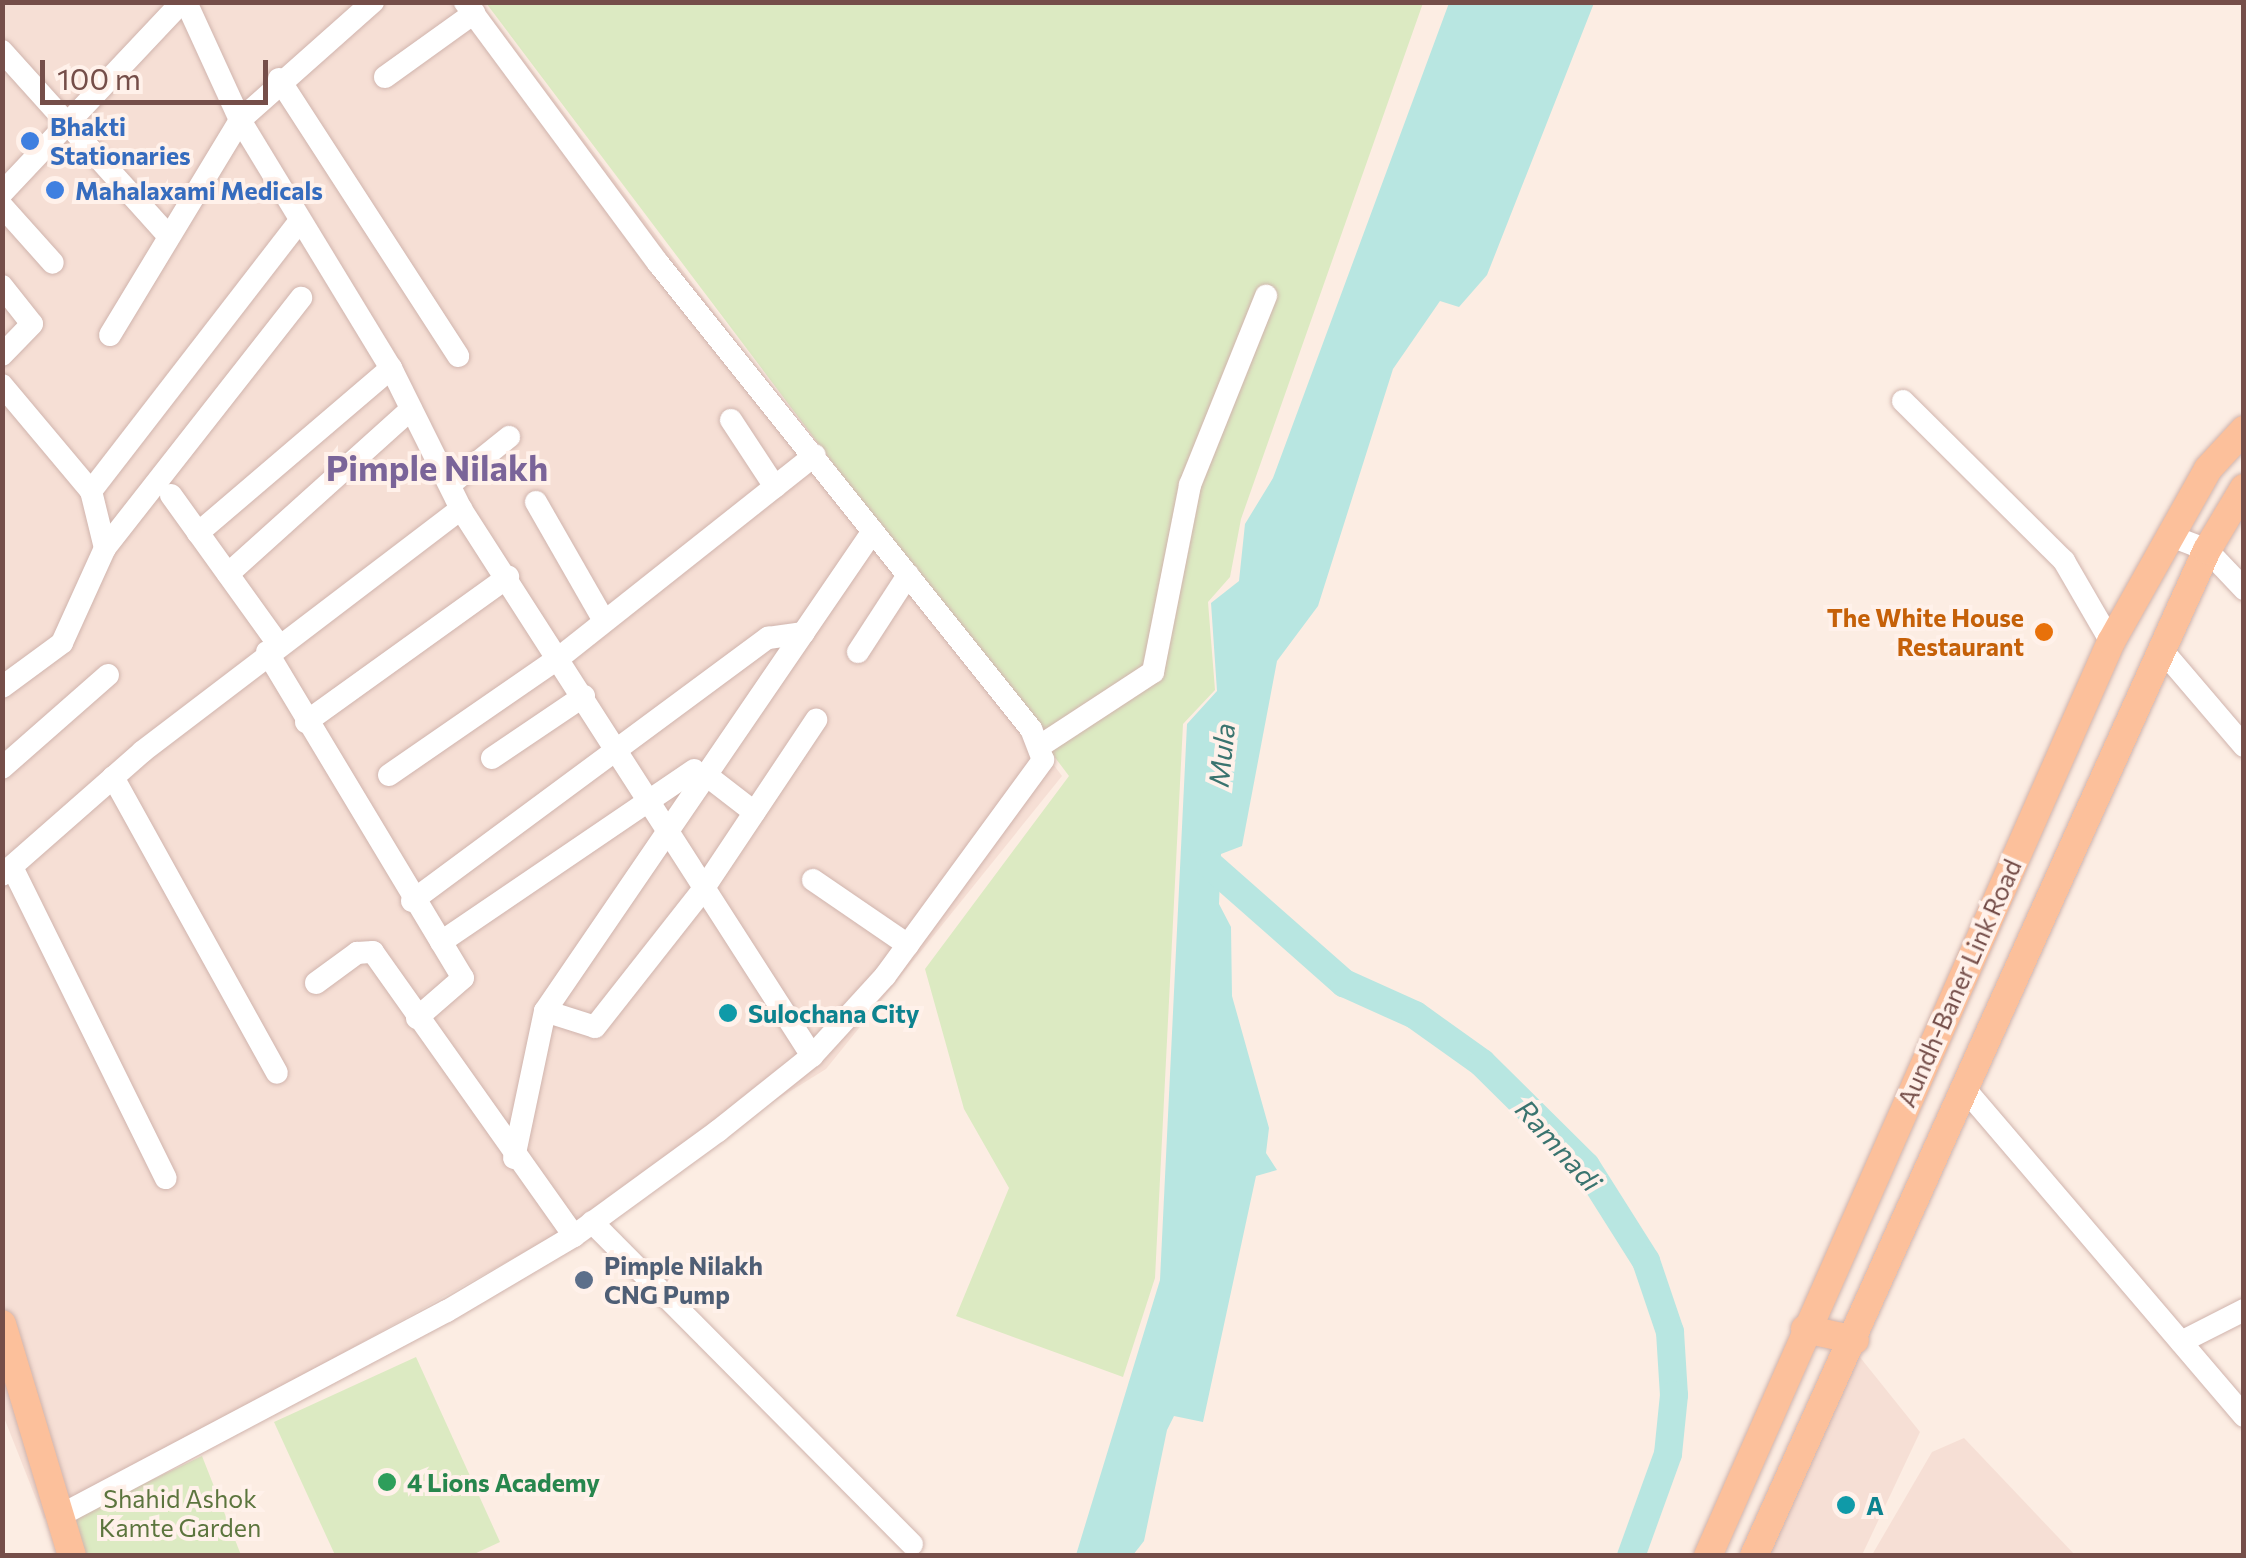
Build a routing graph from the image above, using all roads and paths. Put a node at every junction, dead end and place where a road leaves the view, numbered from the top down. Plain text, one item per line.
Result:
1 (184, 2) edge
2 (373, 2) edge
3 (469, 8) edge
4 (2, 51) edge
5 (385, 77) dead end
6 (279, 79) junction
7 (240, 120) junction
8 (68, 126) junction
9 (2, 193) edge
10 (2, 206) edge
11 (300, 221) junction
12 (165, 232) junction
13 (53, 263) dead end
14 (2, 286) edge
15 (1266, 296) dead end
16 (300, 298) dead end
17 (110, 335) dead end
18 (2, 355) edge
19 (458, 356) dead end
20 (390, 368) junction
21 (2, 385) edge
22 (1903, 401) dead end
23 (411, 410) junction
24 (731, 420) dead end
25 (2244, 430) edge
26 (509, 437) dead end
27 (815, 455) junction
28 (453, 482) junction
29 (775, 487) junction
30 (2244, 488) edge
31 (91, 491) junction
32 (171, 496) dead end
33 (536, 502) dead end
34 (461, 509) junction
35 (873, 531) junction
36 (198, 533) junction
37 (2171, 536) junction
38 (105, 548) junction
39 (2207, 550) junction
40 (228, 574) junction
41 (908, 574) junction
42 (508, 578) junction
43 (2244, 588) edge
44 (603, 619) junction
45 (804, 633) junction
46 (2111, 642) junction
47 (272, 648) junction
48 (2162, 650) junction
49 (858, 652) dead end
50 (560, 657) junction
51 (108, 675) dead end
52 (2, 687) edge
53 (584, 696) junction
54 (816, 720) dead end
55 (306, 722) junction
56 (618, 746) junction
57 (1040, 746) junction
58 (2244, 746) edge
59 (492, 758) dead end
60 (2, 768) edge
61 (702, 774) junction
62 (389, 776) dead end
63 (113, 777) junction
64 (652, 798) junction
65 (754, 812) junction
66 (670, 834) junction
67 (7, 871) edge
68 (813, 880) dead end
69 (702, 891) junction
70 (412, 900) junction
71 (441, 942) junction
72 (908, 945) junction
73 (316, 982) dead end
74 (546, 1011) junction
75 (417, 1018) junction
76 (812, 1056) junction
77 (277, 1074) dead end
78 (1916, 1078) junction
79 (1964, 1088) junction
80 (514, 1158) junction
81 (166, 1178) dead end
82 (583, 1229) junction
83 (2244, 1310) edge
84 (2, 1324) edge
85 (1806, 1328) junction
86 (1855, 1340) junction
87 (2181, 1342) junction
88 (2244, 1416) edge
89 (62, 1514) junction
90 (912, 1544) dead end
91 (72, 1556) edge
92 (1708, 1556) edge
93 (1754, 1556) edge

1 - 7 street
1 - 8 street
2 - 6 street
3 - 5 street
3 - 27 street
4 - 8 street
6 - 7 street
6 - 19 street
7 - 11 street
7 - 12 street
8 - 9 street
8 - 12 street
10 - 13 street
11 - 20 street
11 - 31 street
12 - 17 street
14 - 18 street
15 - 57 street
16 - 38 street
20 - 23 street
20 - 36 street
21 - 31 street
22 - 46 street
23 - 28 street
23 - 40 street
24 - 29 street
25 - 37 main road, Aundh-Baner Link Road
26 - 28 street
27 - 29 street
27 - 35 street
28 - 34 street
29 - 44 street
30 - 39 main road, Aundh-Baner Link Road
31 - 38 street
32 - 36 street
33 - 44 street
34 - 42 street
34 - 47 street
35 - 41 street
35 - 45 street
36 - 40 street
37 - 39 street
37 - 46 main road, Aundh-Baner Link Road
38 - 52 street
39 - 43 street
39 - 48 main road, Aundh-Baner Link Road
40 - 47 street
41 - 49 street
41 - 57 street
42 - 50 street
42 - 55 street
44 - 50 street
45 - 56 street
45 - 61 street
46 - 78 main road, Aundh-Baner Link Road
47 - 55 street
47 - 63 street
48 - 58 street
48 - 79 main road, Aundh-Baner Link Road
50 - 53 street
50 - 62 street
51 - 60 street
53 - 56 street
53 - 59 street
54 - 65 street
55 - 70 street
56 - 64 street
56 - 70 street
57 - 72 street
61 - 64 street
61 - 65 street
61 - 66 street
63 - 67 street
63 - 77 street
64 - 66 street
64 - 71 street
65 - 69 street
66 - 69 street
66 - 74 street
67 - 81 street
68 - 72 street
69 - 74 street
69 - 76 street
70 - 71 street
71 - 75 street
72 - 76 street
73 - 75 street
74 - 80 street
75 - 80 street
76 - 82 street
78 - 79 main road
78 - 85 main road, Aundh-Baner Link Road
79 - 86 main road, Aundh-Baner Link Road
79 - 87 street
80 - 82 street
82 - 89 street
82 - 90 street
83 - 87 street
84 - 89 main road
85 - 86 main road
85 - 92 main road, Aundh-Baner Link Road
86 - 93 main road, Aundh-Baner Link Road
87 - 88 street
89 - 91 main road

